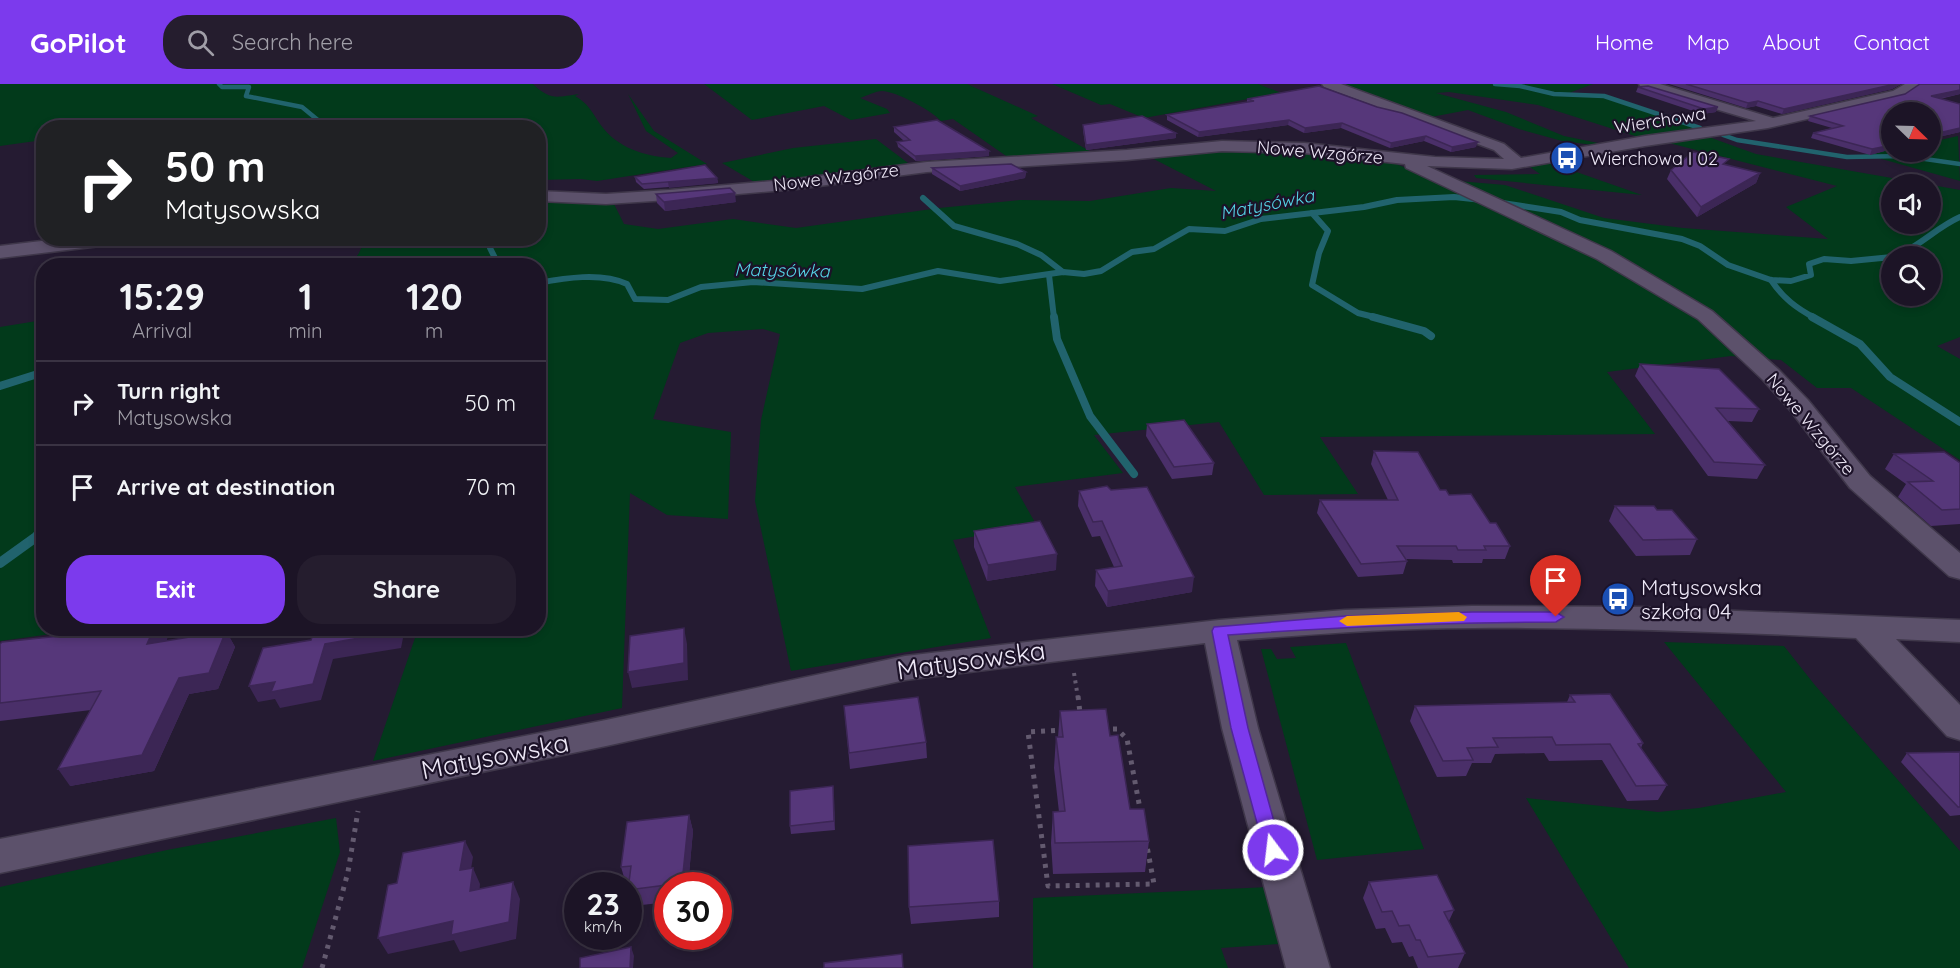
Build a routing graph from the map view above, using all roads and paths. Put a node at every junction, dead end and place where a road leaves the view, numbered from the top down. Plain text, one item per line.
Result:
1 (1329, 84) edge
2 (1646, 84) edge
3 (1874, 86) edge
4 (1907, 88) edge
5 (1774, 122) junction
6 (1406, 160) junction
7 (1518, 163) junction
8 (546, 196) edge
9 (50, 246) edge
10 (0, 252) edge
11 (1960, 569) edge
12 (1865, 627) junction
13 (1220, 631) junction
14 (1960, 631) edge
15 (1076, 685) dead end
16 (1960, 727) edge
17 (1083, 729) junction
18 (1084, 741) edge
19 (363, 782) junction
20 (0, 856) edge
21 (322, 968) edge
22 (1308, 968) edge

1 - 7 street
2 - 5 street
3 - 4 street
4 - 5 street, Wierchowa
5 - 7 street, Wierchowa
6 - 7 street, Wierchowa
6 - 8 street, Nowe Wzgórze
6 - 11 street, Nowe Wzgórze
9 - 10 street
12 - 13 street, Matysowska
12 - 14 street, Matysowska
12 - 16 street
13 - 19 street, Matysowska
13 - 22 street
15 - 17 path
17 - 17 path
17 - 18 path
19 - 20 street, Matysowska
19 - 21 path

